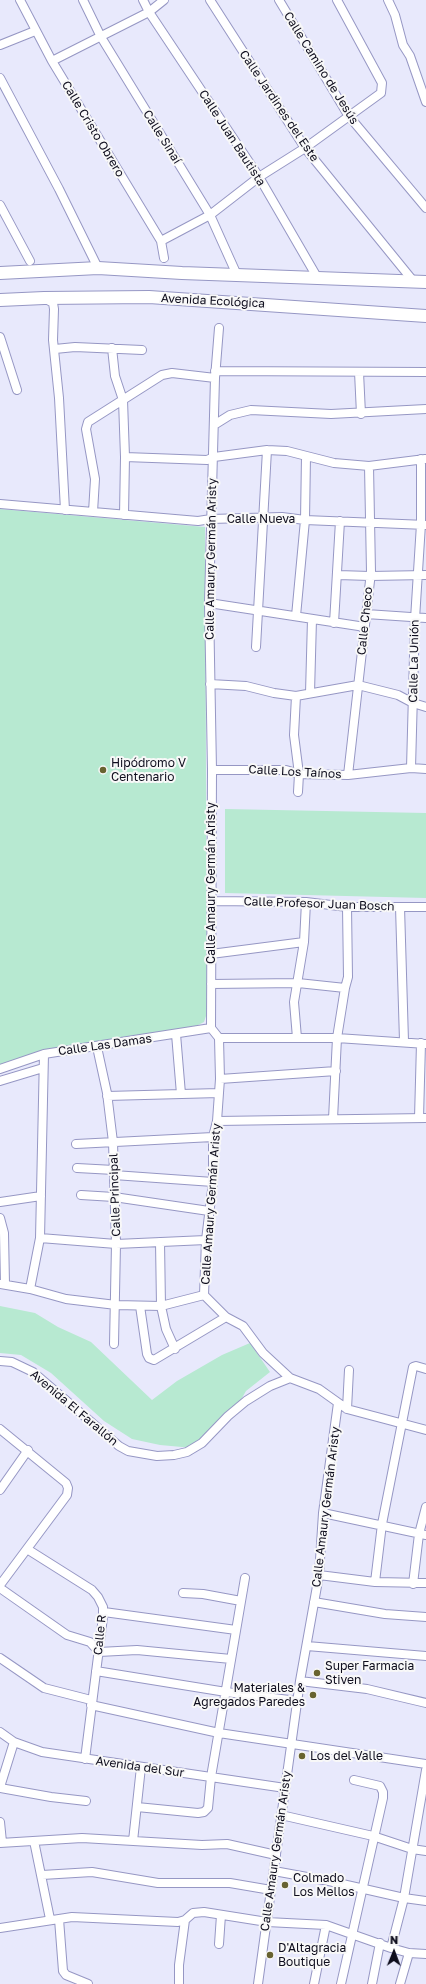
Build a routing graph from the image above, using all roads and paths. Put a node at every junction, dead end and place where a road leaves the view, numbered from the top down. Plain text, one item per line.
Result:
1 (20, 0) edge
2 (83, 0) edge
3 (143, 0) edge
4 (164, 0) edge
5 (210, 0) edge
6 (279, 0) edge
7 (337, 0) edge
8 (388, 0) edge
9 (149, 12) junction
10 (35, 31) junction
11 (101, 38) junction
12 (0, 45) edge
13 (52, 61) junction
14 (0, 78) edge
15 (426, 102) edge
16 (348, 115) junction
17 (305, 148) junction
18 (259, 177) junction
19 (0, 205) edge
20 (426, 208) edge
21 (210, 215) junction
22 (161, 241) junction
23 (164, 258) dead end
24 (30, 261) dead end
25 (98, 268) junction
26 (0, 273) edge
27 (237, 275) junction
28 (317, 277) junction
29 (420, 282) edge
30 (44, 298) junction
31 (0, 300) edge
32 (426, 316) edge
33 (219, 328) dead end
34 (0, 337) edge
35 (112, 348) junction
36 (55, 349) junction
37 (142, 350) dead end
38 (359, 372) junction
39 (426, 372) edge
40 (215, 374) junction
41 (17, 390) dead end
42 (123, 400) junction
43 (426, 409) edge
44 (361, 414) junction
45 (214, 424) junction
46 (267, 450) junction
47 (306, 456) junction
48 (125, 457) junction
49 (214, 457) junction
50 (424, 459) edge
51 (369, 466) junction
52 (0, 504) edge
53 (65, 510) junction
54 (93, 512) junction
55 (124, 515) junction
56 (265, 518) junction
57 (211, 519) junction
58 (305, 520) junction
59 (340, 521) junction
60 (370, 522) junction
61 (424, 524) edge
62 (338, 575) junction
63 (422, 575) edge
64 (370, 576) junction
65 (209, 603) junction
66 (258, 610) junction
67 (366, 614) junction
68 (296, 616) junction
69 (426, 618) edge
70 (312, 619) junction
71 (415, 619) junction
72 (334, 623) junction
73 (365, 627) junction
74 (256, 648) dead end
75 (210, 684) junction
76 (358, 686) junction
77 (310, 694) junction
78 (296, 696) junction
79 (413, 703) junction
80 (426, 707) edge
81 (411, 768) junction
82 (426, 769) edge
83 (212, 770) junction
84 (299, 774) junction
85 (348, 775) junction
86 (298, 792) dead end
87 (211, 901) junction
88 (306, 902) junction
89 (347, 907) junction
90 (400, 907) junction
91 (426, 907) edge
92 (304, 942) junction
93 (211, 954) junction
94 (211, 984) junction
95 (298, 984) junction
96 (345, 988) junction
97 (211, 1028) junction
98 (176, 1034) junction
99 (219, 1038) junction
100 (297, 1038) junction
101 (337, 1038) junction
102 (404, 1041) junction
103 (423, 1044) edge
104 (97, 1047) junction
105 (44, 1054) junction
106 (43, 1068) junction
107 (0, 1069) edge
108 (336, 1071) junction
109 (220, 1079) junction
110 (0, 1081) edge
111 (181, 1094) junction
112 (219, 1094) junction
113 (107, 1096) junction
114 (423, 1118) edge
115 (333, 1119) junction
116 (217, 1121) junction
117 (213, 1137) junction
118 (113, 1142) junction
119 (76, 1144) dead end
120 (77, 1168) dead end
121 (114, 1173) junction
122 (213, 1182) junction
123 (81, 1195) dead end
124 (41, 1196) junction
125 (114, 1197) junction
126 (0, 1202) edge
127 (209, 1211) junction
128 (0, 1218) edge
129 (40, 1238) junction
130 (206, 1240) junction
131 (160, 1242) junction
132 (116, 1244) junction
133 (3, 1284) edge
134 (30, 1289) junction
135 (204, 1295) junction
136 (116, 1305) junction
137 (140, 1306) junction
138 (161, 1306) junction
139 (226, 1317) junction
140 (114, 1344) dead end
141 (175, 1349) junction
142 (0, 1361) edge
143 (426, 1369) edge
144 (349, 1370) dead end
145 (290, 1378) junction
146 (338, 1403) junction
147 (347, 1409) junction
148 (403, 1422) junction
149 (0, 1428) edge
150 (426, 1430) edge
151 (28, 1450) junction
152 (0, 1490) edge
153 (426, 1507) edge
154 (323, 1513) junction
155 (382, 1524) junction
156 (423, 1534) edge
157 (27, 1549) junction
158 (319, 1575) junction
159 (245, 1578) dead end
160 (375, 1582) junction
161 (426, 1583) edge
162 (413, 1584) junction
163 (0, 1585) edge
164 (0, 1588) edge
165 (183, 1593) dead end
166 (241, 1601) junction
167 (314, 1602) junction
168 (104, 1612) junction
169 (426, 1616) edge
170 (236, 1630) junction
171 (307, 1646) junction
172 (99, 1652) junction
173 (426, 1656) edge
174 (0, 1658) edge
175 (231, 1659) junction
176 (96, 1671) junction
177 (300, 1681) junction
178 (226, 1692) junction
179 (297, 1701) junction
180 (91, 1703) junction
181 (426, 1703) edge
182 (0, 1732) edge
183 (219, 1732) junction
184 (14, 1742) junction
185 (291, 1744) junction
186 (85, 1759) junction
187 (426, 1764) edge
188 (141, 1767) junction
189 (426, 1770) edge
190 (211, 1777) junction
191 (354, 1780) dead end
192 (0, 1787) edge
193 (285, 1788) junction
194 (86, 1801) dead end
195 (137, 1807) junction
196 (281, 1815) junction
197 (0, 1822) edge
198 (373, 1836) junction
199 (34, 1841) junction
200 (133, 1841) junction
201 (1, 1843) edge
202 (412, 1849) junction
203 (426, 1851) edge
204 (276, 1855) junction
205 (274, 1871) junction
206 (42, 1875) junction
207 (362, 1889) junction
208 (271, 1890) junction
209 (404, 1898) junction
210 (426, 1901) edge
211 (222, 1915) junction
212 (55, 1919) junction
213 (185, 1920) junction
214 (267, 1922) junction
215 (326, 1925) junction
216 (0, 1928) edge
217 (351, 1933) junction
218 (219, 1944) dead end
219 (380, 1944) junction
220 (391, 1948) junction
221 (409, 1953) junction
222 (426, 1954) edge
223 (84, 1984) edge
224 (179, 1984) edge
225 (258, 1984) edge
226 (314, 1984) edge
227 (341, 1984) edge
228 (372, 1984) edge
229 (400, 1984) edge

1 - 10 street, Calle Cristo Obrero
2 - 11 street, Calle Sinaí
3 - 9 street, Calle Juan Bautista
4 - 9 street
5 - 17 street, Calle Jardines del Este
6 - 16 street, Calle Camino de Jesús
7 - 16 street
8 - 15 street
9 - 11 street
9 - 18 street, Calle Juan Bautista
10 - 12 street
10 - 13 street, Calle Cristo Obrero
11 - 13 street
11 - 21 street, Calle Sinaí
13 - 22 street, Calle Cristo Obrero
14 - 25 street
16 - 17 street
16 - 20 street, Calle Camino de Jesús
17 - 18 street
17 - 29 street, Calle Jardines del Este
18 - 21 street
18 - 28 street, Calle Juan Bautista
19 - 24 street
21 - 22 street
21 - 27 street, Calle Sinaí
22 - 23 street, Calle Cristo Obrero
25 - 26 main road
25 - 27 main road
27 - 28 main road
28 - 29 main road
30 - 31 main road, Avenida Ecológica
30 - 32 main road, Avenida Ecológica
30 - 36 street
33 - 40 street, Calle Amaury Germán Aristy
34 - 41 street
35 - 36 street
35 - 37 street
35 - 42 street
36 - 53 street
38 - 39 street
38 - 40 street
38 - 44 street
40 - 42 street
40 - 45 street, Calle Amaury Germán Aristy
42 - 48 street
42 - 54 street
43 - 44 street
44 - 45 street
45 - 49 street, Calle Amaury Germán Aristy
46 - 47 street
46 - 49 street
46 - 56 street
47 - 51 street
47 - 58 street
48 - 49 street
48 - 55 street
49 - 57 street, Calle Amaury Germán Aristy
50 - 51 street
50 - 61 street, Calle La Unión
51 - 60 street, Calle Checo
52 - 53 street, Calle Nueva
53 - 54 street, Calle Nueva
54 - 55 street, Calle Nueva
55 - 57 street, Calle Nueva
56 - 57 street, Calle Nueva
56 - 58 street, Calle Nueva
56 - 66 street
57 - 65 street, Calle Amaury Germán Aristy
58 - 59 street, Calle Nueva
58 - 68 street
59 - 60 street, Calle Nueva
59 - 62 street
60 - 61 street, Calle Nueva
60 - 64 street, Calle Checo
61 - 63 street, Calle La Unión
62 - 64 street
62 - 72 street
63 - 64 street
63 - 71 street, Calle La Unión
64 - 67 street, Calle Checo
65 - 66 street
65 - 75 street, Calle Amaury Germán Aristy
66 - 68 street
66 - 74 street
67 - 71 street
67 - 73 street, Calle Checo
68 - 70 street
69 - 71 street
70 - 72 street
70 - 77 street
71 - 79 street, Calle La Unión
72 - 73 street
73 - 76 street, Calle Checo
75 - 78 street
75 - 83 street, Calle Amaury Germán Aristy
76 - 77 street
76 - 79 street
76 - 85 street, Calle Checo
77 - 78 street
78 - 84 street
79 - 80 street
79 - 81 street, Calle La Unión
81 - 82 street, Calle Los Taínos
81 - 85 street, Calle Los Taínos
83 - 84 street, Calle Los Taínos
83 - 87 street, Calle Amaury Germán Aristy
84 - 85 street, Calle Los Taínos
84 - 86 street
87 - 88 street, Calle Profesor Juan Bosch
87 - 93 street, Calle Amaury Germán Aristy
88 - 89 street, Calle Profesor Juan Bosch
88 - 92 street
89 - 90 street, Calle Profesor Juan Bosch
89 - 96 street
90 - 91 street, Calle Profesor Juan Bosch
90 - 102 street
92 - 93 street
92 - 95 street
93 - 94 street, Calle Amaury Germán Aristy
94 - 95 street
94 - 97 street, Calle Amaury Germán Aristy
95 - 96 street
95 - 100 street
96 - 101 street
97 - 98 street, Calle Las Damas
97 - 99 street
98 - 104 street, Calle Las Damas
98 - 111 street
99 - 100 street
99 - 109 street, Calle Amaury Germán Aristy
100 - 101 street
101 - 102 street
101 - 108 street
102 - 103 street
103 - 114 street
104 - 105 street, Calle Las Damas
104 - 113 street, Calle Principal
105 - 106 street
105 - 107 street, Calle Las Damas
106 - 110 street
106 - 124 street
108 - 109 street
108 - 115 street
109 - 112 street, Calle Amaury Germán Aristy
111 - 112 street
111 - 113 street
112 - 116 street, Calle Amaury Germán Aristy
113 - 118 street, Calle Principal
114 - 115 street
115 - 116 street
116 - 117 street, Calle Amaury Germán Aristy
117 - 118 street
117 - 122 street, Calle Amaury Germán Aristy
118 - 119 street
118 - 121 street, Calle Principal
120 - 121 street
121 - 122 street
121 - 125 street, Calle Principal
122 - 127 street, Calle Amaury Germán Aristy
123 - 125 street
124 - 126 street
124 - 129 street
125 - 127 street
125 - 132 street, Calle Principal
127 - 130 street, Calle Amaury Germán Aristy
128 - 133 street
129 - 132 street
129 - 134 street
130 - 131 street
130 - 135 street, Calle Amaury Germán Aristy
131 - 132 street
131 - 138 street
132 - 136 street, Calle Principal
133 - 134 street
134 - 136 street
135 - 138 street
135 - 139 street, Calle Amaury Germán Aristy
136 - 137 street
136 - 140 street, Calle Principal
137 - 138 street
137 - 141 street
138 - 141 street
139 - 141 street
139 - 145 street, Calle Amaury Germán Aristy
142 - 145 street, Avenida El Farallón
143 - 148 street
144 - 147 street
145 - 146 street, Calle Amaury Germán Aristy
146 - 147 street
146 - 154 street, Calle Amaury Germán Aristy
147 - 148 street
148 - 150 street
148 - 155 street
149 - 151 street
151 - 152 street
151 - 157 street
153 - 156 street
154 - 155 street
154 - 158 street, Calle Amaury Germán Aristy
155 - 156 street
155 - 160 street
156 - 162 street
157 - 163 street
157 - 168 street, Calle R
158 - 160 street
158 - 167 street, Calle Amaury Germán Aristy
159 - 166 street
160 - 162 street
161 - 162 street
164 - 172 street
165 - 166 street
166 - 170 street
167 - 169 street
167 - 171 street, Calle Amaury Germán Aristy
168 - 170 street
168 - 172 street, Calle R
170 - 175 street
171 - 173 street
171 - 177 street, Calle Amaury Germán Aristy
172 - 175 street
172 - 176 street, Calle R
174 - 180 street
175 - 178 street
176 - 178 street
176 - 180 street, Calle R
177 - 179 street, Calle Amaury Germán Aristy
177 - 181 street
178 - 179 street
178 - 183 street
179 - 185 street, Calle Amaury Germán Aristy
180 - 183 street
180 - 186 street, Calle R
182 - 184 street, Avenida del Sur
183 - 185 street
183 - 190 street
184 - 186 street, Avenida del Sur
184 - 192 street
185 - 187 street
185 - 193 street, Calle Amaury Germán Aristy
186 - 188 street, Avenida del Sur
188 - 190 street, Avenida del Sur
188 - 195 street
189 - 202 street
190 - 193 street, Avenida del Sur
190 - 195 street
191 - 198 street
192 - 194 street
193 - 196 street, Calle Amaury Germán Aristy
195 - 200 street
196 - 198 street
196 - 204 street, Calle Amaury Germán Aristy
197 - 201 street
198 - 202 street
198 - 207 street
199 - 200 street
199 - 201 street
199 - 206 street
200 - 204 street
202 - 203 street
202 - 209 street
204 - 205 street, Calle Amaury Germán Aristy
205 - 207 street
205 - 208 street, Calle Amaury Germán Aristy
206 - 208 street
206 - 212 street
207 - 209 street
207 - 217 street
208 - 214 street, Calle Amaury Germán Aristy
209 - 210 street
209 - 220 street
211 - 213 street
211 - 214 street
211 - 218 street
212 - 213 street
212 - 216 street
212 - 223 street
213 - 224 street
214 - 215 street
214 - 225 street, Calle Amaury Germán Aristy
215 - 217 street
215 - 226 street
217 - 219 street
217 - 227 street
219 - 220 street
219 - 228 street
220 - 221 street
221 - 222 street
221 - 229 street

